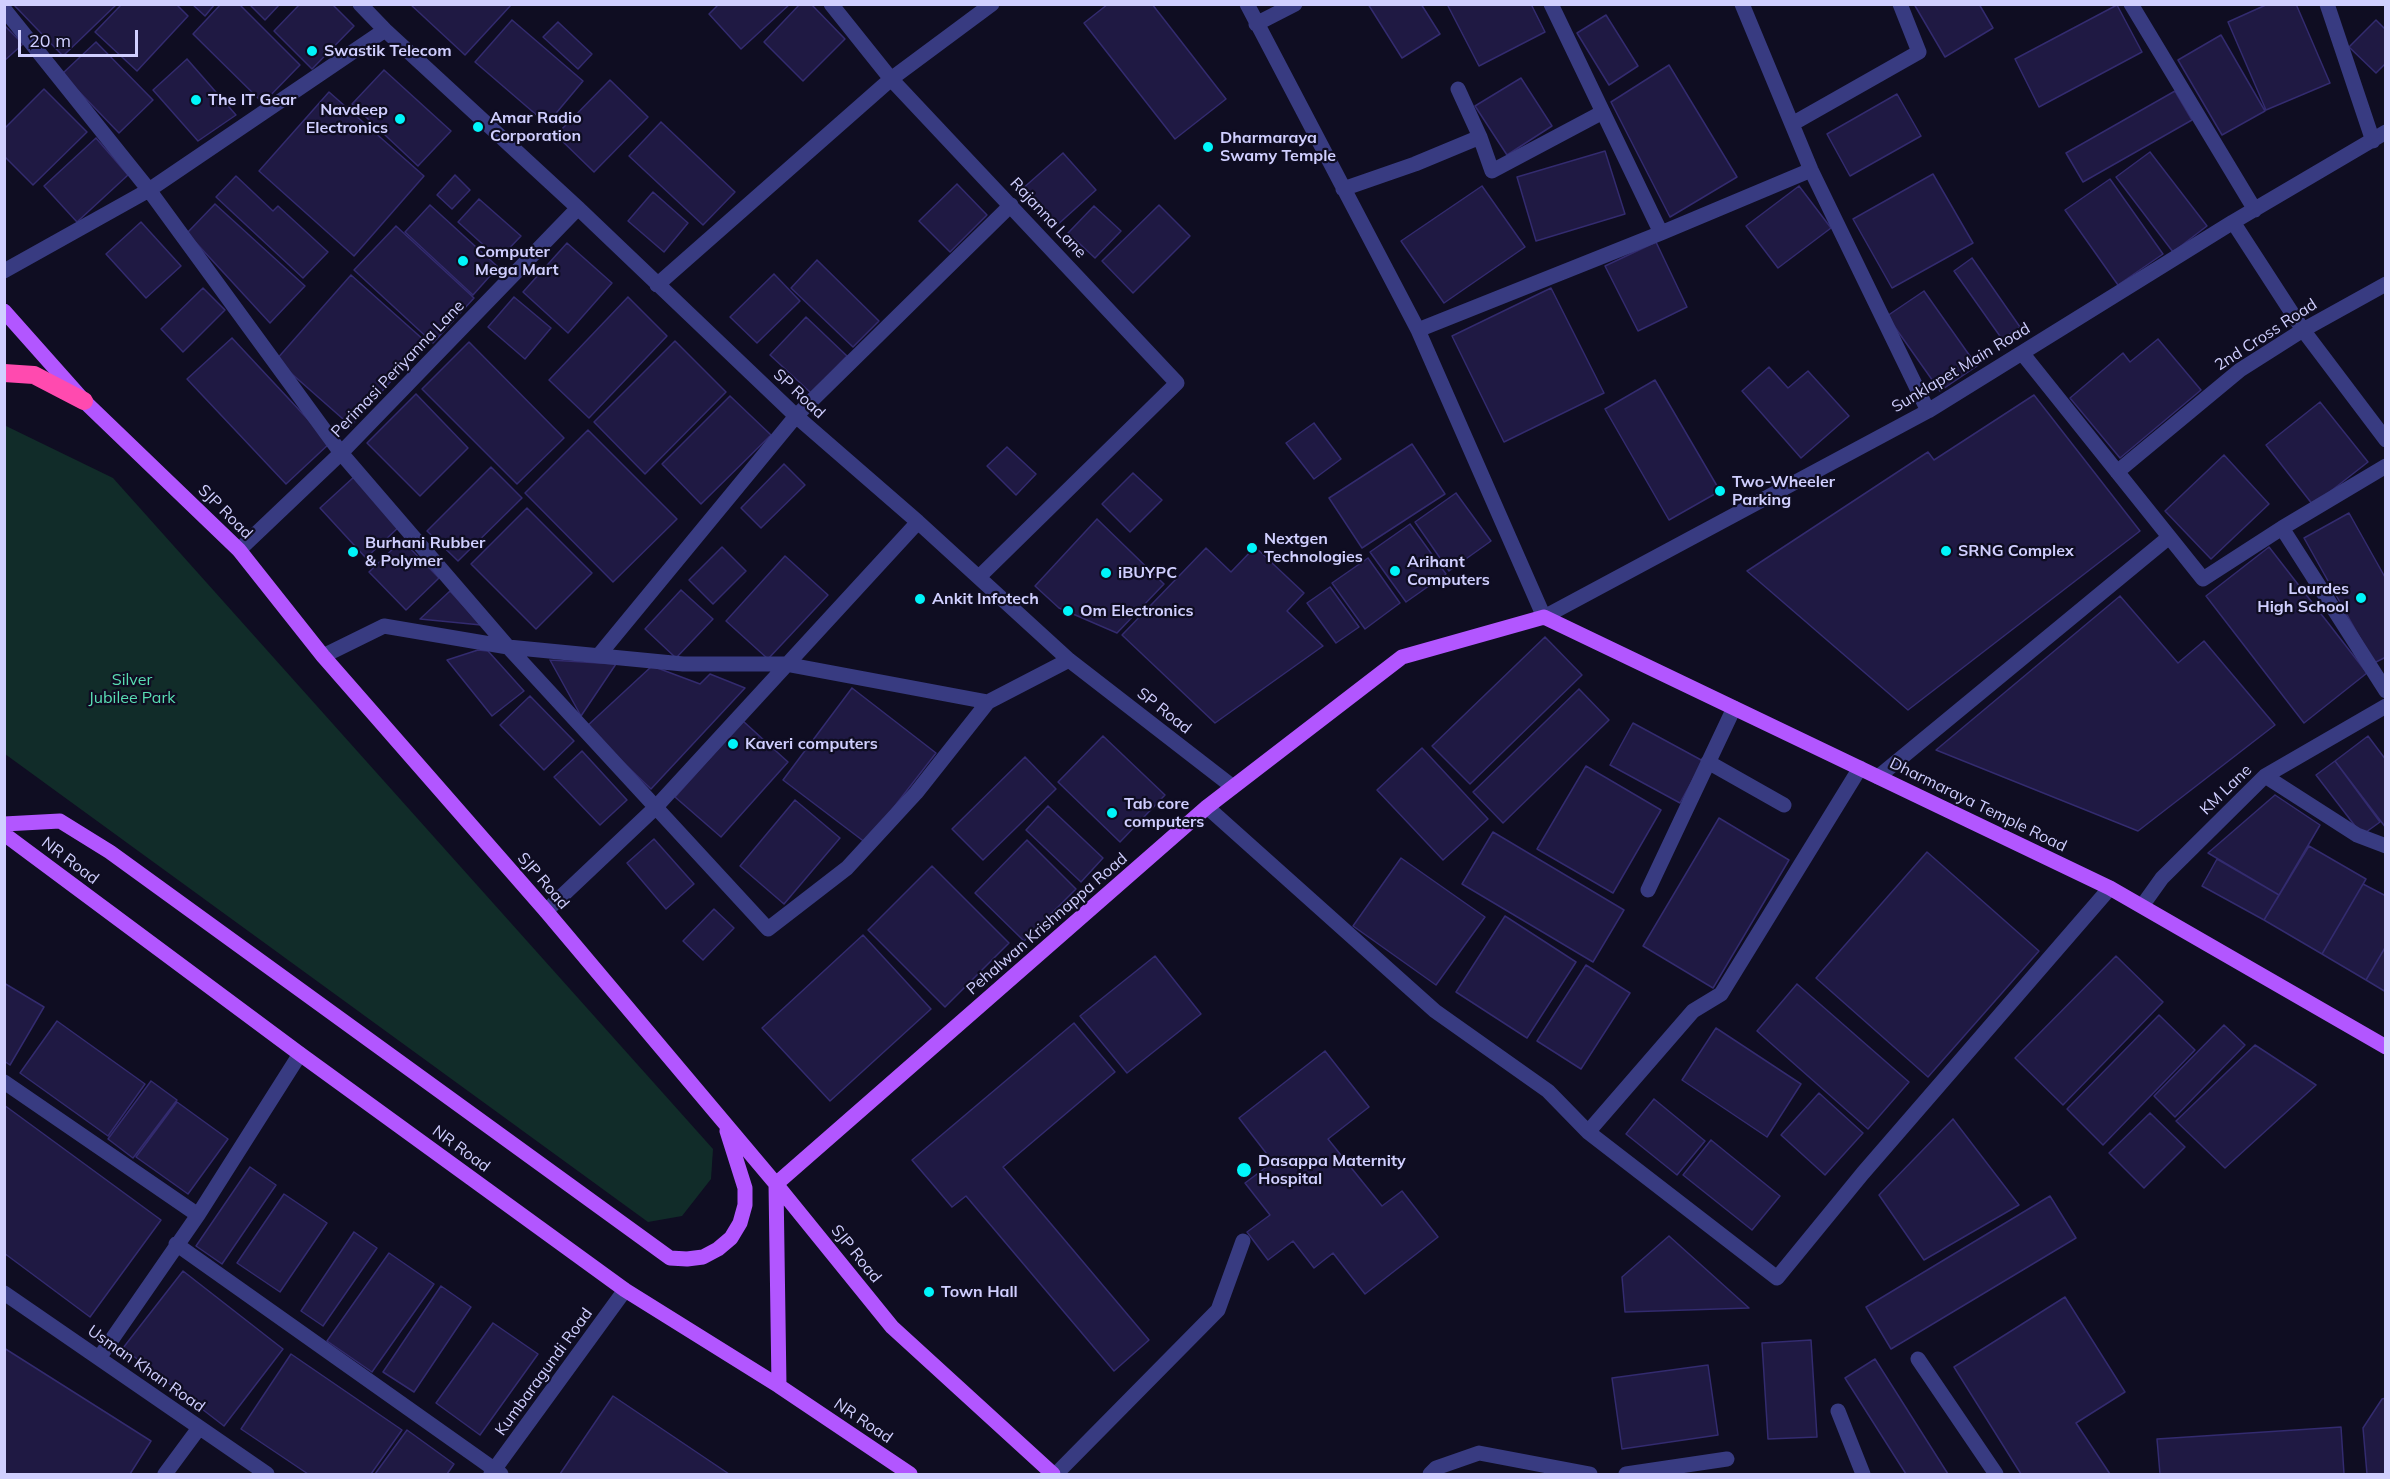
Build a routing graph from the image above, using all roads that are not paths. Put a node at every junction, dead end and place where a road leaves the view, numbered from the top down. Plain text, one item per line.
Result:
1 (360, 4) edge
2 (831, 4) edge
3 (992, 4) edge
4 (1247, 4) edge
5 (1295, 4) edge
6 (1551, 4) edge
7 (1742, 4) edge
8 (1900, 4) edge
9 (2131, 4) edge
10 (2327, 4) edge
11 (4, 9) edge
12 (1256, 24) junction
13 (385, 30) junction
14 (891, 79) junction
15 (1458, 89) dead end
16 (1603, 112) junction
17 (1792, 124) junction
18 (2379, 136) edge
19 (1480, 137) junction
20 (1811, 170) junction
21 (1343, 189) junction
22 (150, 190) junction
23 (1011, 205) junction
24 (578, 208) junction
25 (2255, 210) junction
26 (2233, 222) junction
27 (1661, 233) junction
28 (4, 271) edge
29 (2385, 284) edge
30 (657, 285) junction
31 (4, 311) edge
32 (1418, 330) junction
33 (2303, 330) junction
34 (2022, 353) junction
35 (4, 373) edge
36 (84, 401) junction
37 (1928, 411) junction
38 (796, 416) junction
39 (2385, 440) edge
40 (341, 453) junction
41 (2385, 466) edge
42 (2117, 472) junction
43 (918, 522) junction
44 (2282, 528) junction
45 (2168, 538) junction
46 (239, 550) junction
47 (979, 577) junction
48 (1544, 617) junction
49 (508, 647) junction
50 (599, 655) junction
51 (323, 656) junction
52 (1069, 660) junction
53 (785, 664) junction
54 (2385, 691) edge
55 (988, 702) junction
56 (2385, 706) edge
57 (1734, 708) junction
58 (1708, 762) junction
59 (1860, 768) junction
60 (2265, 776) junction
61 (1878, 777) junction
62 (1233, 787) junction
63 (1784, 805) dead end
64 (1207, 807) junction
65 (655, 808) junction
66 (4, 824) edge
67 (4, 834) edge
68 (2385, 846) edge
69 (2110, 888) junction
70 (1648, 890) dead end
71 (2142, 906) junction
72 (546, 912) junction
73 (2385, 1047) edge
74 (300, 1054) junction
75 (4, 1082) edge
76 (725, 1124) junction
77 (1588, 1132) junction
78 (776, 1185) junction
79 (198, 1215) junction
80 (1244, 1241) dead end
81 (176, 1244) junction
82 (625, 1290) junction
83 (4, 1293) edge
84 (99, 1358) junction
85 (1918, 1359) dead end
86 (779, 1386) junction
87 (1838, 1412) dead end
88 (199, 1428) junction
89 (1727, 1459) dead end
90 (496, 1473) edge
91 (165, 1474) edge
92 (267, 1474) edge
93 (910, 1474) edge
94 (1055, 1474) edge
95 (1430, 1474) edge
96 (1590, 1474) edge
97 (1626, 1474) edge
98 (1863, 1474) edge
99 (1996, 1474) edge

1 - 13 street, SP Road
2 - 14 street, Rajanna Lane
3 - 14 street
4 - 12 street
5 - 12 street
6 - 16 street
7 - 17 street
8 - 17 street
9 - 25 street
10 - 18 street
11 - 22 street
12 - 21 street
13 - 22 street
13 - 24 street, SP Road
14 - 23 street, Rajanna Lane
14 - 30 street
15 - 19 street
16 - 19 street
16 - 27 street
17 - 20 street
18 - 25 street, Sunklapet Main Road
19 - 21 street
20 - 27 street
20 - 37 street
21 - 32 street
22 - 28 street
22 - 40 street
23 - 38 street
23 - 47 street, Rajanna Lane
24 - 30 street, SP Road
24 - 40 street, Perimasi Periyanna Lane
25 - 26 street, Sunklapet Main Road
26 - 33 street
26 - 34 street, Sunklapet Main Road
27 - 32 street
29 - 33 street, 2nd Cross Road
30 - 38 street, SP Road
31 - 36 main road, SJP Road
32 - 48 street
33 - 39 street
33 - 42 street, 2nd Cross Road
34 - 37 street, Sunklapet Main Road
34 - 42 street
35 - 36 highway
36 - 46 main road, SJP Road
37 - 48 street, Sunklapet Main Road
38 - 43 street, SP Road
38 - 50 street
40 - 46 street, Perimasi Periyanna Lane
40 - 49 street
41 - 44 street
42 - 45 street
43 - 47 street, SP Road
43 - 53 street
44 - 45 street
44 - 54 street
45 - 61 street
46 - 51 main road, SJP Road
47 - 52 street, SP Road
48 - 57 main road, Dharmaraya Temple Road
48 - 62 main road, Pehalwan Krishnappa Road
49 - 50 street
49 - 51 street
49 - 65 street
50 - 53 street
51 - 72 main road, SJP Road
52 - 55 street
52 - 62 street, SP Road
53 - 55 street
53 - 65 street
55 - 65 street
56 - 60 street, KM Lane
57 - 58 street
57 - 59 main road, Dharmaraya Temple Road
58 - 63 street
58 - 70 street
59 - 61 main road, Dharmaraya Temple Road
59 - 77 street
60 - 68 street
60 - 71 street, KM Lane
61 - 69 main road, Dharmaraya Temple Road
62 - 64 main road, Pehalwan Krishnappa Road
64 - 77 street
64 - 78 main road, Pehalwan Krishnappa Road
65 - 72 street
66 - 76 main road
67 - 74 main road, NR Road
69 - 71 main road, Dharmaraya Temple Road
69 - 77 street
71 - 73 main road, Dharmaraya Temple Road
72 - 76 main road, SJP Road
74 - 79 street
74 - 82 main road, NR Road
75 - 79 street
76 - 78 main road, SJP Road
78 - 86 main road
78 - 94 main road, SJP Road
79 - 81 street
80 - 94 street
81 - 84 street
81 - 90 street
82 - 86 main road, NR Road
82 - 90 street, Kumbaragundi Road
83 - 84 street, Usman Khan Road
84 - 88 street, Usman Khan Road
85 - 99 street
86 - 93 main road, NR Road
87 - 98 street
88 - 91 street
88 - 92 street, Usman Khan Road
89 - 97 street
95 - 96 street

